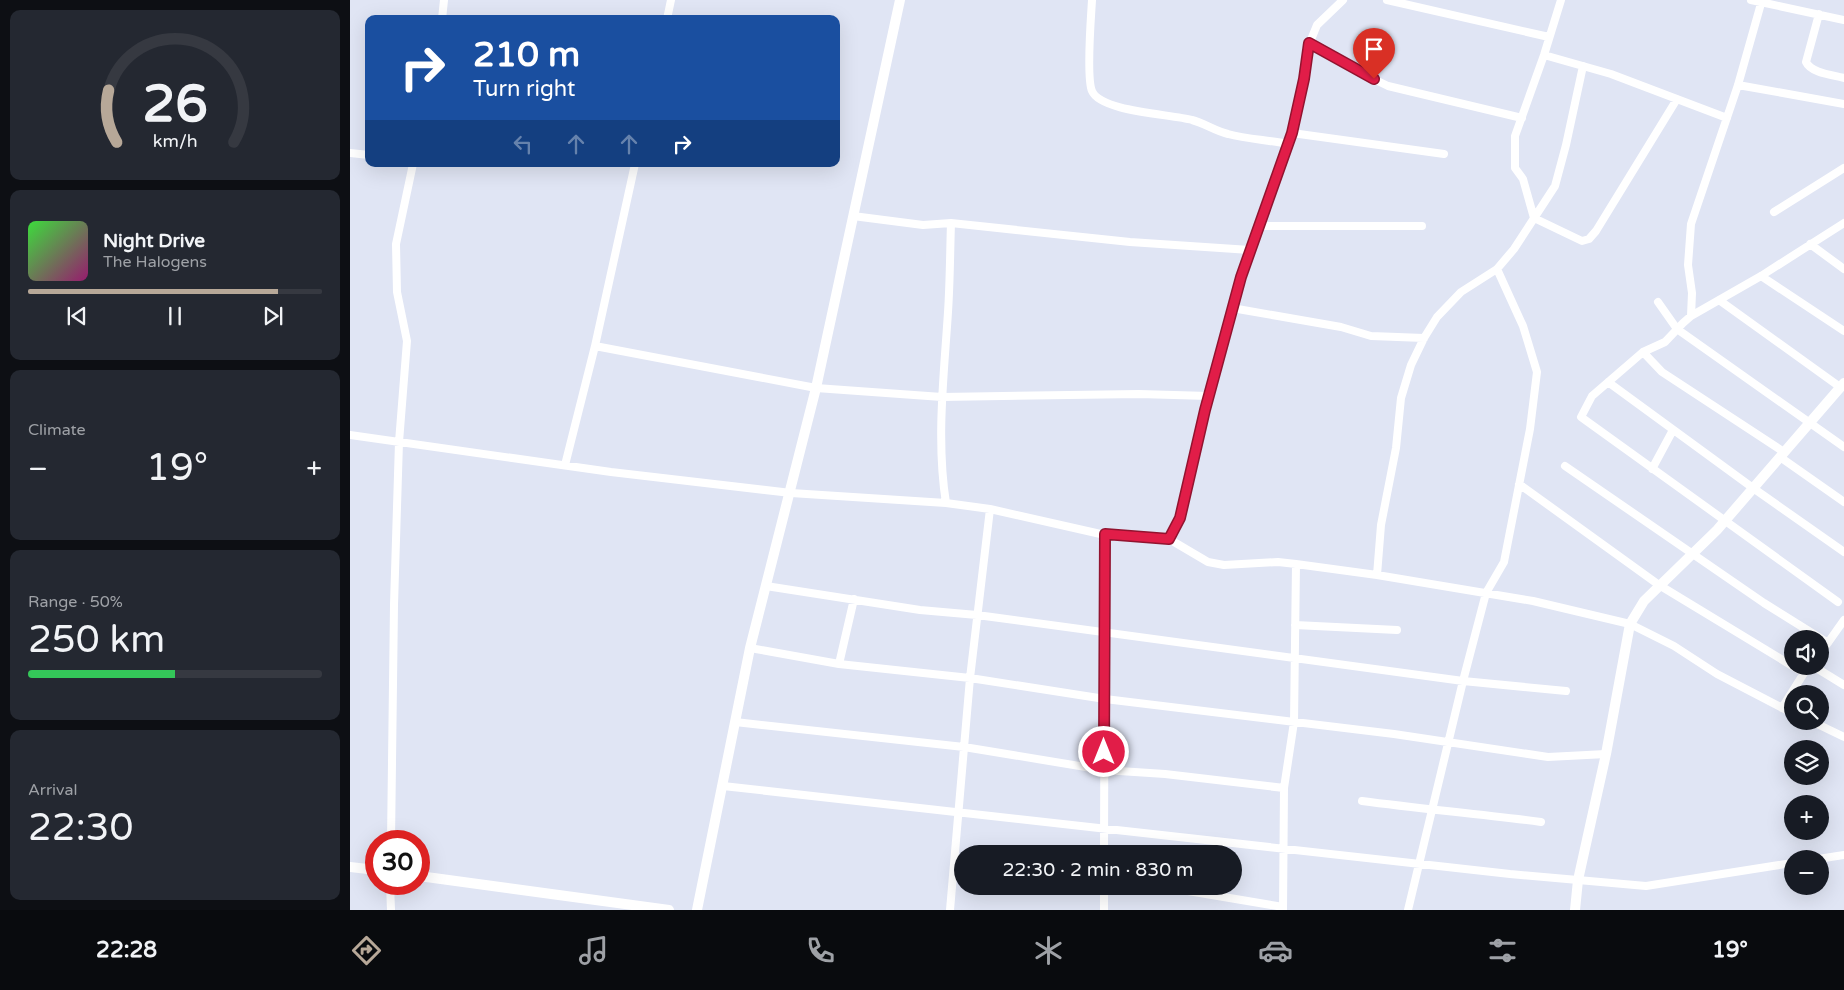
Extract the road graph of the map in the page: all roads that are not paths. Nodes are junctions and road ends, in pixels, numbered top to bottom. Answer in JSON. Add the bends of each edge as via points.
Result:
{"nodes":[{"id":1,"x":444,"y":0,"type":"edge"},
{"id":2,"x":671,"y":0,"type":"edge"},
{"id":3,"x":900,"y":0,"type":"edge"},
{"id":4,"x":1092,"y":0,"type":"edge"},
{"id":5,"x":1343,"y":0,"type":"edge"},
{"id":6,"x":1387,"y":0,"type":"edge"},
{"id":7,"x":1561,"y":0,"type":"edge"},
{"id":8,"x":1751,"y":0,"type":"edge"},
{"id":9,"x":1762,"y":1,"type":"edge"},
{"id":10,"x":1819,"y":14,"type":"junction"},
{"id":11,"x":442,"y":15,"type":"edge"},
{"id":12,"x":668,"y":15,"type":"edge"},
{"id":13,"x":1844,"y":20,"type":"edge"},
{"id":14,"x":1549,"y":38,"type":"junction"},
{"id":15,"x":1309,"y":43,"type":"junction"},
{"id":16,"x":1544,"y":55,"type":"junction"},
{"id":17,"x":1583,"y":66,"type":"junction"},
{"id":18,"x":1844,"y":78,"type":"edge"},
{"id":19,"x":1738,"y":85,"type":"junction"},
{"id":20,"x":1677,"y":99,"type":"junction"},
{"id":21,"x":1844,"y":104,"type":"edge"},
{"id":22,"x":1522,"y":118,"type":"junction"},
{"id":23,"x":1727,"y":118,"type":"junction"},
{"id":24,"x":1292,"y":133,"type":"junction"},
{"id":25,"x":1288,"y":144,"type":"junction"},
{"id":26,"x":350,"y":154,"type":"edge"},
{"id":27,"x":1444,"y":154,"type":"dead end"},
{"id":28,"x":365,"y":156,"type":"edge"},
{"id":29,"x":412,"y":167,"type":"edge"},
{"id":30,"x":634,"y":167,"type":"edge"},
{"id":31,"x":1844,"y":168,"type":"edge"},
{"id":32,"x":1774,"y":212,"type":"dead end"},
{"id":33,"x":853,"y":216,"type":"junction"},
{"id":34,"x":1534,"y":218,"type":"junction"},
{"id":35,"x":951,"y":223,"type":"junction"},
{"id":36,"x":1844,"y":223,"type":"edge"},
{"id":37,"x":1259,"y":226,"type":"junction"},
{"id":38,"x":1422,"y":226,"type":"dead end"},
{"id":39,"x":1810,"y":244,"type":"junction"},
{"id":40,"x":1250,"y":250,"type":"junction"},
{"id":41,"x":1497,"y":269,"type":"junction"},
{"id":42,"x":1844,"y":269,"type":"edge"},
{"id":43,"x":1761,"y":276,"type":"junction"},
{"id":44,"x":1719,"y":300,"type":"junction"},
{"id":45,"x":1658,"y":302,"type":"dead end"},
{"id":46,"x":1232,"y":308,"type":"junction"},
{"id":47,"x":1691,"y":316,"type":"junction"},
{"id":48,"x":1677,"y":329,"type":"junction"},
{"id":49,"x":1844,"y":331,"type":"edge"},
{"id":50,"x":1424,"y":338,"type":"junction"},
{"id":51,"x":595,"y":346,"type":"junction"},
{"id":52,"x":1643,"y":352,"type":"junction"},
{"id":53,"x":1608,"y":382,"type":"junction"},
{"id":54,"x":1842,"y":385,"type":"edge"},
{"id":55,"x":816,"y":388,"type":"junction"},
{"id":56,"x":1209,"y":396,"type":"junction"},
{"id":57,"x":942,"y":397,"type":"junction"},
{"id":58,"x":1809,"y":423,"type":"junction"},
{"id":59,"x":1673,"y":430,"type":"junction"},
{"id":60,"x":350,"y":435,"type":"edge"},
{"id":61,"x":399,"y":442,"type":"junction"},
{"id":62,"x":1844,"y":448,"type":"edge"},
{"id":63,"x":1782,"y":454,"type":"junction"},
{"id":64,"x":565,"y":466,"type":"junction"},
{"id":65,"x":1565,"y":466,"type":"dead end"},
{"id":66,"x":1652,"y":469,"type":"junction"},
{"id":67,"x":1520,"y":484,"type":"junction"},
{"id":68,"x":1753,"y":488,"type":"junction"},
{"id":69,"x":790,"y":493,"type":"junction"},
{"id":70,"x":1844,"y":502,"type":"edge"},
{"id":71,"x":946,"y":503,"type":"junction"},
{"id":72,"x":990,"y":509,"type":"junction"},
{"id":73,"x":1725,"y":521,"type":"junction"},
{"id":74,"x":1105,"y":534,"type":"junction"},
{"id":75,"x":1169,"y":539,"type":"junction"},
{"id":76,"x":1844,"y":552,"type":"edge"},
{"id":77,"x":1692,"y":554,"type":"junction"},
{"id":78,"x":1296,"y":564,"type":"junction"},
{"id":79,"x":1378,"y":575,"type":"junction"},
{"id":80,"x":1659,"y":585,"type":"junction"},
{"id":81,"x":766,"y":586,"type":"junction"},
{"id":82,"x":1486,"y":593,"type":"junction"},
{"id":83,"x":854,"y":600,"type":"junction"},
{"id":84,"x":1838,"y":602,"type":"dead end"},
{"id":85,"x":977,"y":615,"type":"junction"},
{"id":86,"x":1844,"y":620,"type":"edge"},
{"id":87,"x":1630,"y":624,"type":"junction"},
{"id":88,"x":1295,"y":625,"type":"junction"},
{"id":89,"x":1397,"y":630,"type":"dead end"},
{"id":90,"x":1807,"y":630,"type":"edge"},
{"id":91,"x":1104,"y":633,"type":"junction"},
{"id":92,"x":1829,"y":642,"type":"edge"},
{"id":93,"x":750,"y":648,"type":"junction"},
{"id":94,"x":1294,"y":657,"type":"junction"},
{"id":95,"x":1784,"y":661,"type":"edge"},
{"id":96,"x":839,"y":664,"type":"junction"},
{"id":97,"x":1803,"y":675,"type":"edge"},
{"id":98,"x":1827,"y":675,"type":"edge"},
{"id":99,"x":970,"y":678,"type":"junction"},
{"id":100,"x":1463,"y":681,"type":"junction"},
{"id":101,"x":1844,"y":685,"type":"edge"},
{"id":102,"x":1566,"y":691,"type":"dead end"},
{"id":103,"x":1105,"y":699,"type":"junction"},
{"id":104,"x":1782,"y":708,"type":"joint"},
{"id":105,"x":735,"y":722,"type":"junction"},
{"id":106,"x":1294,"y":722,"type":"junction"},
{"id":107,"x":1829,"y":730,"type":"edge"},
{"id":108,"x":1844,"y":737,"type":"edge"},
{"id":109,"x":1449,"y":742,"type":"junction"},
{"id":110,"x":964,"y":747,"type":"junction"},
{"id":111,"x":1606,"y":754,"type":"junction"},
{"id":112,"x":1104,"y":770,"type":"junction"},
{"id":113,"x":723,"y":786,"type":"junction"},
{"id":114,"x":1284,"y":788,"type":"junction"},
{"id":115,"x":1362,"y":801,"type":"dead end"},
{"id":116,"x":1432,"y":810,"type":"junction"},
{"id":117,"x":958,"y":813,"type":"junction"},
{"id":118,"x":1541,"y":822,"type":"dead end"},
{"id":119,"x":1104,"y":828,"type":"junction"},
{"id":120,"x":391,"y":830,"type":"edge"},
{"id":121,"x":956,"y":845,"type":"edge"},
{"id":122,"x":1104,"y":845,"type":"edge"},
{"id":123,"x":1282,"y":849,"type":"junction"},
{"id":124,"x":1844,"y":855,"type":"edge"},
{"id":125,"x":1829,"y":857,"type":"edge"},
{"id":126,"x":1420,"y":863,"type":"junction"},
{"id":127,"x":1784,"y":864,"type":"edge"},
{"id":128,"x":350,"y":867,"type":"edge"},
{"id":129,"x":365,"y":869,"type":"edge"},
{"id":130,"x":954,"y":872,"type":"edge"},
{"id":131,"x":430,"y":877,"type":"edge"},
{"id":132,"x":1578,"y":880,"type":"junction"},
{"id":133,"x":390,"y":895,"type":"edge"},
{"id":134,"x":1104,"y":895,"type":"edge"},
{"id":135,"x":1206,"y":895,"type":"edge"},
{"id":136,"x":1283,"y":908,"type":"edge"},
{"id":137,"x":390,"y":910,"type":"edge"},
{"id":138,"x":669,"y":910,"type":"edge"},
{"id":139,"x":698,"y":910,"type":"edge"},
{"id":140,"x":950,"y":910,"type":"edge"},
{"id":141,"x":1104,"y":910,"type":"edge"},
{"id":142,"x":1408,"y":910,"type":"edge"},
{"id":143,"x":1574,"y":910,"type":"edge"}],
"edges":[{"from":1,"to":11,"type":"street"},
{"from":2,"to":12,"type":"street"},
{"from":3,"to":33,"type":"street"},
{"from":4,"to":25,"type":"street","via":[[1090,71],[1092,91],[1097,98],[1107,104],[1192,120],[1226,134]]},
{"from":5,"to":15,"type":"street","via":[[1317,26]]},
{"from":6,"to":14,"type":"street"},
{"from":7,"to":14,"type":"street"},
{"from":8,"to":9,"type":"street"},
{"from":9,"to":10,"type":"street"},
{"from":9,"to":19,"type":"street"},
{"from":10,"to":13,"type":"street"},
{"from":10,"to":18,"type":"street","via":[[1806,62],[1812,69]]},
{"from":14,"to":16,"type":"street"},
{"from":15,"to":22,"type":"street","via":[[1388,86]]},
{"from":15,"to":24,"type":"street"},
{"from":16,"to":17,"type":"street"},
{"from":16,"to":22,"type":"street"},
{"from":17,"to":20,"type":"street"},
{"from":17,"to":34,"type":"street","via":[[1555,186]]},
{"from":19,"to":21,"type":"street"},
{"from":19,"to":23,"type":"street"},
{"from":20,"to":23,"type":"street"},
{"from":20,"to":34,"type":"street","via":[[1589,239],[1582,241]]},
{"from":22,"to":34,"type":"street","via":[[1515,136],[1515,168],[1524,180]]},
{"from":23,"to":47,"type":"street","via":[[1691,224],[1688,266]]},
{"from":24,"to":25,"type":"street"},
{"from":24,"to":27,"type":"street"},
{"from":25,"to":37,"type":"street"},
{"from":26,"to":28,"type":"street"},
{"from":29,"to":61,"type":"street","via":[[396,244],[397,292],[407,341]]},
{"from":30,"to":51,"type":"street"},
{"from":31,"to":32,"type":"street"},
{"from":33,"to":35,"type":"street","via":[[923,225]]},
{"from":33,"to":55,"type":"street"},
{"from":34,"to":41,"type":"street"},
{"from":35,"to":40,"type":"street","via":[[1130,242]]},
{"from":35,"to":57,"type":"street"},
{"from":36,"to":39,"type":"street"},
{"from":37,"to":38,"type":"street"},
{"from":37,"to":40,"type":"street"},
{"from":39,"to":42,"type":"street"},
{"from":39,"to":43,"type":"street"},
{"from":40,"to":46,"type":"street"},
{"from":41,"to":50,"type":"street","via":[[1461,292],[1437,317]]},
{"from":41,"to":67,"type":"street","via":[[1523,326],[1537,372]]},
{"from":43,"to":44,"type":"street"},
{"from":43,"to":49,"type":"street"},
{"from":44,"to":47,"type":"street"},
{"from":44,"to":54,"type":"street"},
{"from":45,"to":48,"type":"street"},
{"from":46,"to":50,"type":"street","via":[[1371,336]]},
{"from":46,"to":56,"type":"street"},
{"from":47,"to":48,"type":"street"},
{"from":48,"to":52,"type":"street","via":[[1665,342]]},
{"from":48,"to":58,"type":"street"},
{"from":50,"to":79,"type":"street","via":[[1400,398],[1396,448],[1381,525]]},
{"from":51,"to":55,"type":"street"},
{"from":51,"to":64,"type":"street"},
{"from":52,"to":53,"type":"street"},
{"from":52,"to":63,"type":"street","via":[[1662,372]]},
{"from":53,"to":59,"type":"street"},
{"from":53,"to":66,"type":"street","via":[[1592,396],[1581,417]]},
{"from":54,"to":58,"type":"street"},
{"from":55,"to":57,"type":"street"},
{"from":55,"to":69,"type":"street"},
{"from":56,"to":57,"type":"street"},
{"from":56,"to":75,"type":"street","via":[[1180,518]]},
{"from":57,"to":71,"type":"street","via":[[942,478]]},
{"from":58,"to":62,"type":"street"},
{"from":58,"to":63,"type":"street"},
{"from":59,"to":66,"type":"street"},
{"from":59,"to":68,"type":"street"},
{"from":60,"to":61,"type":"street"},
{"from":61,"to":64,"type":"street"},
{"from":61,"to":120,"type":"street"},
{"from":63,"to":68,"type":"street"},
{"from":63,"to":70,"type":"street"},
{"from":64,"to":69,"type":"street"},
{"from":65,"to":77,"type":"street"},
{"from":66,"to":73,"type":"street"},
{"from":67,"to":80,"type":"street"},
{"from":67,"to":82,"type":"street","via":[[1504,562]]},
{"from":68,"to":73,"type":"street"},
{"from":68,"to":76,"type":"street"},
{"from":69,"to":71,"type":"street"},
{"from":69,"to":81,"type":"street"},
{"from":71,"to":72,"type":"street"},
{"from":72,"to":74,"type":"street"},
{"from":72,"to":85,"type":"street"},
{"from":73,"to":77,"type":"street"},
{"from":73,"to":84,"type":"street"},
{"from":74,"to":75,"type":"street"},
{"from":74,"to":91,"type":"street"},
{"from":75,"to":78,"type":"street","via":[[1208,562],[1224,565]]},
{"from":77,"to":80,"type":"street"},
{"from":77,"to":90,"type":"street"},
{"from":78,"to":79,"type":"street"},
{"from":78,"to":88,"type":"street"},
{"from":79,"to":82,"type":"street"},
{"from":80,"to":87,"type":"street"},
{"from":80,"to":95,"type":"street"},
{"from":81,"to":83,"type":"street"},
{"from":81,"to":93,"type":"street"},
{"from":82,"to":87,"type":"street"},
{"from":82,"to":100,"type":"street"},
{"from":83,"to":85,"type":"street"},
{"from":83,"to":96,"type":"street"},
{"from":85,"to":91,"type":"street"},
{"from":85,"to":99,"type":"street"},
{"from":86,"to":92,"type":"street"},
{"from":87,"to":104,"type":"street"},
{"from":87,"to":111,"type":"street"},
{"from":88,"to":89,"type":"street"},
{"from":88,"to":94,"type":"street"},
{"from":91,"to":94,"type":"street"},
{"from":91,"to":103,"type":"street"},
{"from":93,"to":96,"type":"street"},
{"from":93,"to":105,"type":"street"},
{"from":94,"to":100,"type":"street"},
{"from":94,"to":106,"type":"street"},
{"from":96,"to":99,"type":"street"},
{"from":97,"to":104,"type":"street"},
{"from":98,"to":101,"type":"street"},
{"from":99,"to":103,"type":"street"},
{"from":99,"to":110,"type":"street"},
{"from":100,"to":102,"type":"street"},
{"from":100,"to":109,"type":"street"},
{"from":103,"to":106,"type":"street"},
{"from":103,"to":112,"type":"street"},
{"from":105,"to":110,"type":"street"},
{"from":105,"to":113,"type":"street"},
{"from":106,"to":109,"type":"street"},
{"from":106,"to":114,"type":"street"},
{"from":107,"to":108,"type":"street"},
{"from":109,"to":111,"type":"street","via":[[1548,757]]},
{"from":109,"to":116,"type":"street"},
{"from":110,"to":112,"type":"street"},
{"from":110,"to":117,"type":"street"},
{"from":111,"to":132,"type":"street"},
{"from":112,"to":114,"type":"street"},
{"from":112,"to":119,"type":"street"},
{"from":113,"to":117,"type":"street"},
{"from":113,"to":139,"type":"street"},
{"from":114,"to":123,"type":"street"},
{"from":115,"to":116,"type":"street"},
{"from":116,"to":118,"type":"street"},
{"from":116,"to":126,"type":"street"},
{"from":117,"to":119,"type":"street"},
{"from":117,"to":121,"type":"street"},
{"from":119,"to":122,"type":"street"},
{"from":119,"to":123,"type":"street"},
{"from":123,"to":126,"type":"street"},
{"from":123,"to":136,"type":"street"},
{"from":124,"to":125,"type":"street"},
{"from":126,"to":132,"type":"street"},
{"from":126,"to":142,"type":"street"},
{"from":127,"to":132,"type":"street","via":[[1646,886]]},
{"from":128,"to":129,"type":"street"},
{"from":130,"to":140,"type":"street"},
{"from":131,"to":138,"type":"street"},
{"from":132,"to":143,"type":"street"},
{"from":133,"to":137,"type":"street"},
{"from":134,"to":141,"type":"street"},
{"from":135,"to":136,"type":"street"}]}
